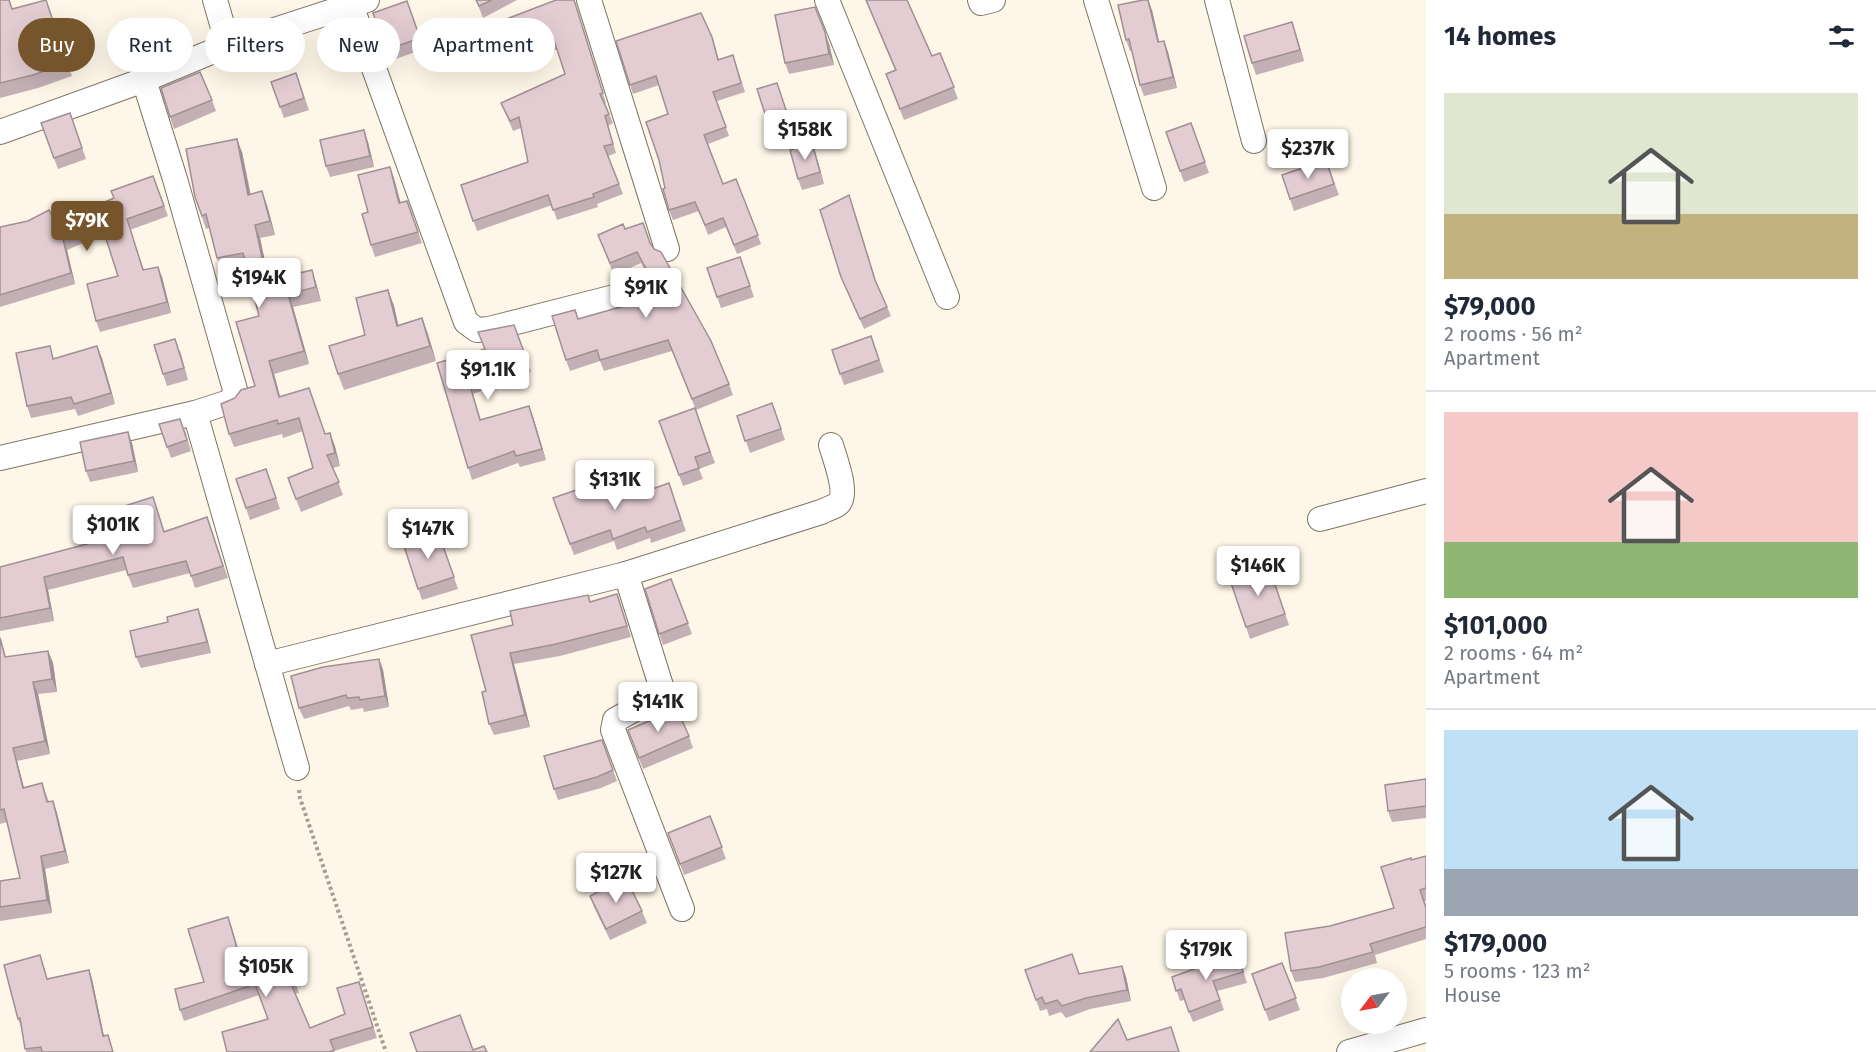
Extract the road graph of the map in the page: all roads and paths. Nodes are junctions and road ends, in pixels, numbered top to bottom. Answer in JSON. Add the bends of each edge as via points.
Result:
{"nodes":[{"id":1,"x":215,"y":0,"type":"edge"},
{"id":2,"x":590,"y":0,"type":"edge"},
{"id":3,"x":827,"y":0,"type":"edge"},
{"id":4,"x":980,"y":0,"type":"edge"},
{"id":5,"x":993,"y":0,"type":"edge"},
{"id":6,"x":1096,"y":0,"type":"edge"},
{"id":7,"x":1217,"y":0,"type":"edge"},
{"id":8,"x":359,"y":3,"type":"edge"},
{"id":9,"x":220,"y":18,"type":"edge"},
{"id":10,"x":305,"y":20,"type":"edge"},
{"id":11,"x":205,"y":55,"type":"edge"},
{"id":12,"x":144,"y":80,"type":"junction"},
{"id":13,"x":0,"y":132,"type":"edge"},
{"id":14,"x":1254,"y":141,"type":"dead end"},
{"id":15,"x":1154,"y":188,"type":"dead end"},
{"id":16,"x":667,"y":249,"type":"dead end"},
{"id":17,"x":626,"y":294,"type":"dead end"},
{"id":18,"x":947,"y":297,"type":"dead end"},
{"id":19,"x":195,"y":413,"type":"junction"},
{"id":20,"x":831,"y":446,"type":"dead end"},
{"id":21,"x":0,"y":458,"type":"edge"},
{"id":22,"x":1426,"y":491,"type":"edge"},
{"id":23,"x":1320,"y":519,"type":"dead end"},
{"id":24,"x":626,"y":574,"type":"junction"},
{"id":25,"x":267,"y":664,"type":"junction"},
{"id":26,"x":297,"y":768,"type":"joint"},
{"id":27,"x":682,"y":909,"type":"dead end"},
{"id":28,"x":1426,"y":1030,"type":"edge"},
{"id":29,"x":386,"y":1052,"type":"edge"},
{"id":30,"x":1349,"y":1052,"type":"edge"}],
"edges":[{"from":1,"to":9,"type":"street"},
{"from":2,"to":16,"type":"street"},
{"from":3,"to":18,"type":"street"},
{"from":4,"to":5,"type":"street"},
{"from":6,"to":15,"type":"street"},
{"from":7,"to":14,"type":"street"},
{"from":8,"to":10,"type":"street"},
{"from":8,"to":17,"type":"street","via":[[466,322],[477,330],[489,329]]},
{"from":11,"to":12,"type":"street"},
{"from":12,"to":13,"type":"street"},
{"from":12,"to":19,"type":"street","via":[[236,393],[229,402]]},
{"from":19,"to":21,"type":"street"},
{"from":19,"to":25,"type":"street"},
{"from":20,"to":24,"type":"street","via":[[843,497],[837,505]]},
{"from":22,"to":23,"type":"street"},
{"from":24,"to":25,"type":"street"},
{"from":24,"to":27,"type":"street","via":[[662,688],[657,697],[615,720],[613,730]]},
{"from":25,"to":26,"type":"street"},
{"from":26,"to":29,"type":"path","via":[[300,798]]},
{"from":28,"to":30,"type":"street"}]}
